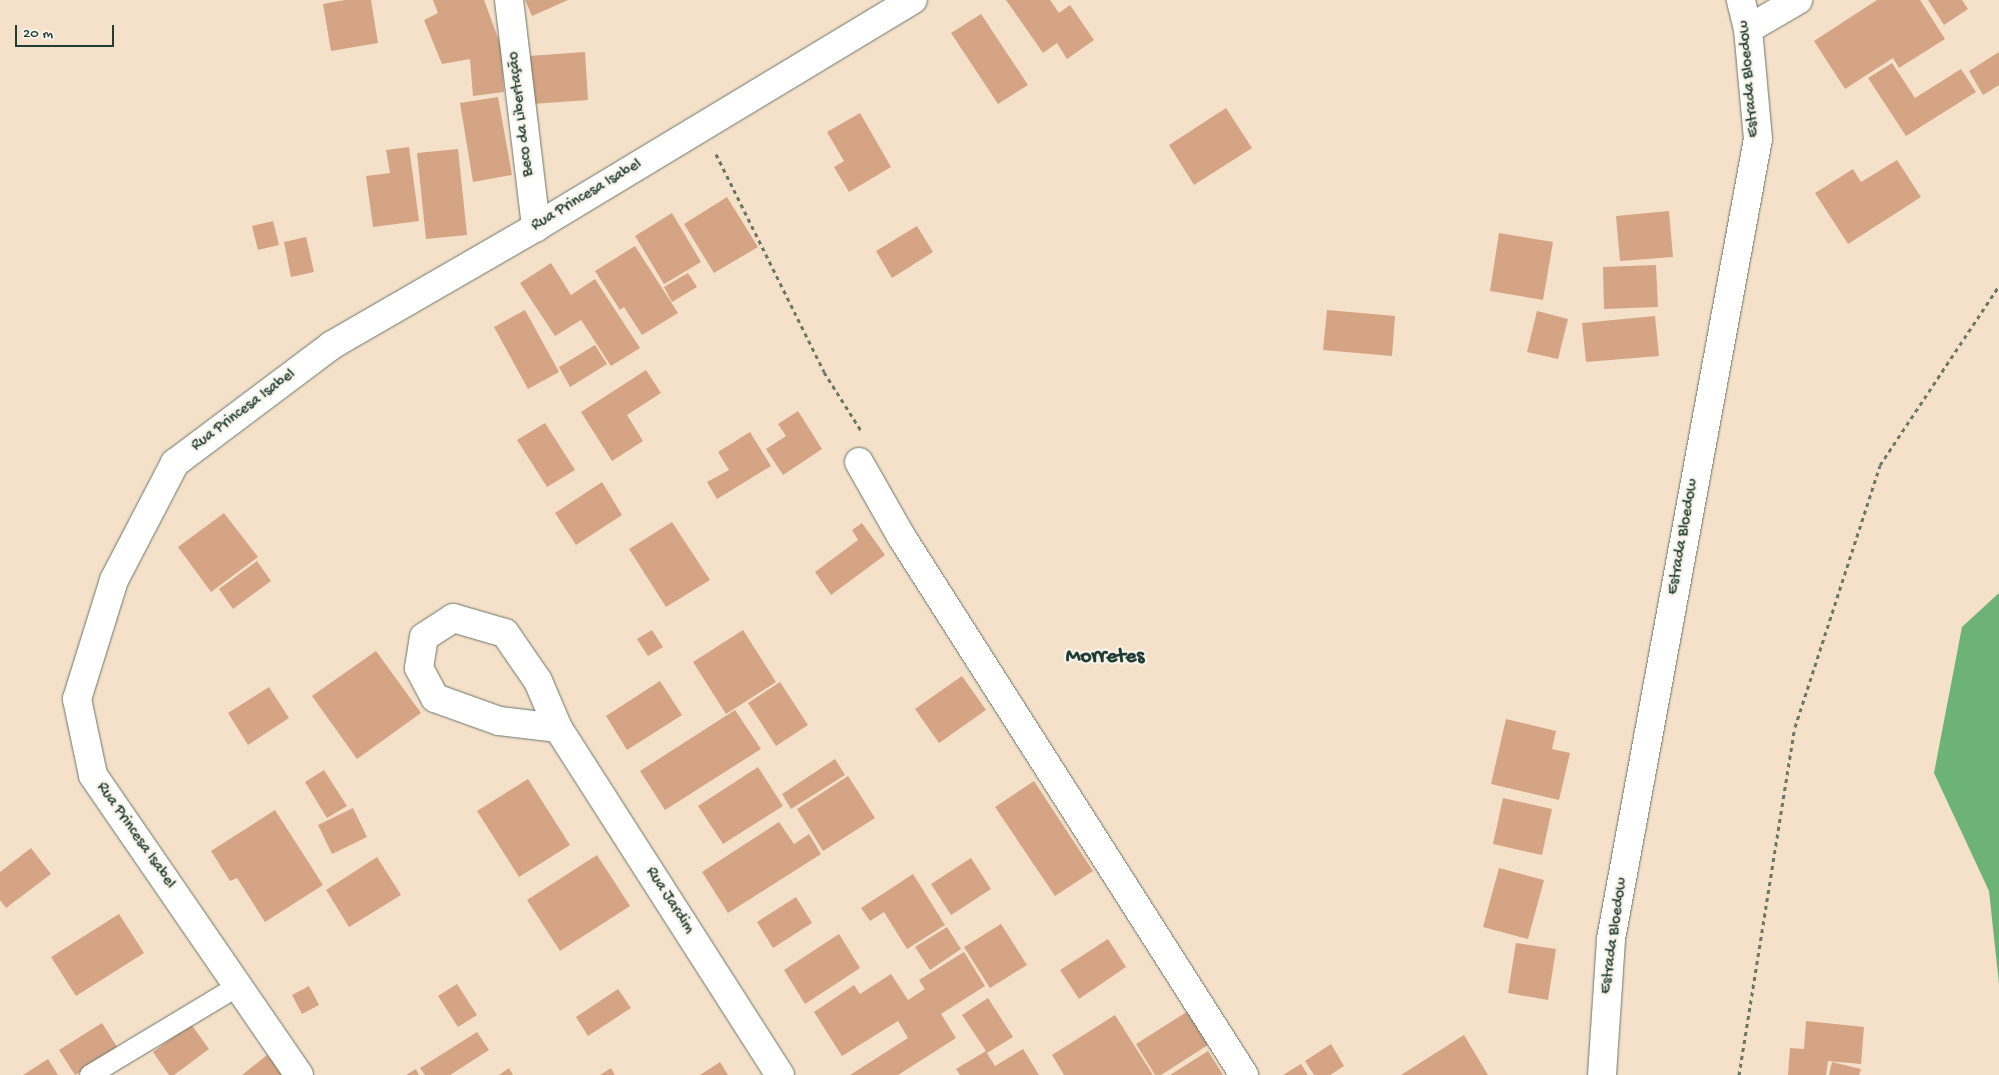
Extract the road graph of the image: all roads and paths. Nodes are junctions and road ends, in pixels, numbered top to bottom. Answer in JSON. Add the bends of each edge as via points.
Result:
{"nodes":[{"id":1,"x":509,"y":0,"type":"edge"},
{"id":2,"x":913,"y":0,"type":"edge"},
{"id":3,"x":1742,"y":0,"type":"edge"},
{"id":4,"x":1798,"y":0,"type":"edge"},
{"id":5,"x":1748,"y":30,"type":"junction"},
{"id":6,"x":702,"y":127,"type":"junction"},
{"id":7,"x":536,"y":227,"type":"junction"},
{"id":8,"x":1999,"y":286,"type":"edge"},
{"id":9,"x":859,"y":462,"type":"joint"},
{"id":10,"x":558,"y":728,"type":"junction"},
{"id":11,"x":238,"y":986,"type":"junction"},
{"id":12,"x":90,"y":1075,"type":"edge"},
{"id":13,"x":300,"y":1075,"type":"edge"},
{"id":14,"x":780,"y":1075,"type":"edge"},
{"id":15,"x":1244,"y":1075,"type":"edge"},
{"id":16,"x":1602,"y":1075,"type":"edge"},
{"id":17,"x":1740,"y":1075,"type":"edge"}],
"edges":[{"from":1,"to":7,"type":"street","name":"Beco da Libertação"},
{"from":2,"to":6,"type":"street","name":"Rua Princesa Isabel"},
{"from":3,"to":5,"type":"street","name":"Estrada Bloedow"},
{"from":4,"to":5,"type":"street"},
{"from":5,"to":16,"type":"street","name":"Estrada Bloedow","via":[[1758,138],[1611,939]]},
{"from":6,"to":7,"type":"street","name":"Rua Princesa Isabel"},
{"from":6,"to":9,"type":"path","via":[[824,372],[873,450]]},
{"from":7,"to":11,"type":"street","name":"Rua Princesa Isabel","via":[[332,345],[175,463],[114,580],[77,699],[93,775]]},
{"from":8,"to":17,"type":"path","via":[[1877,474],[1795,727]]},
{"from":9,"to":15,"type":"street","via":[[901,536]]},
{"from":10,"to":10,"type":"street","name":"Rua Jardim","via":[[538,680],[505,633],[453,618],[424,637],[419,668],[435,698],[499,721]]},
{"from":10,"to":14,"type":"street","name":"Rua Jardim"},
{"from":11,"to":12,"type":"lane"},
{"from":11,"to":13,"type":"street","name":"Rua Princesa Isabel"}]}
